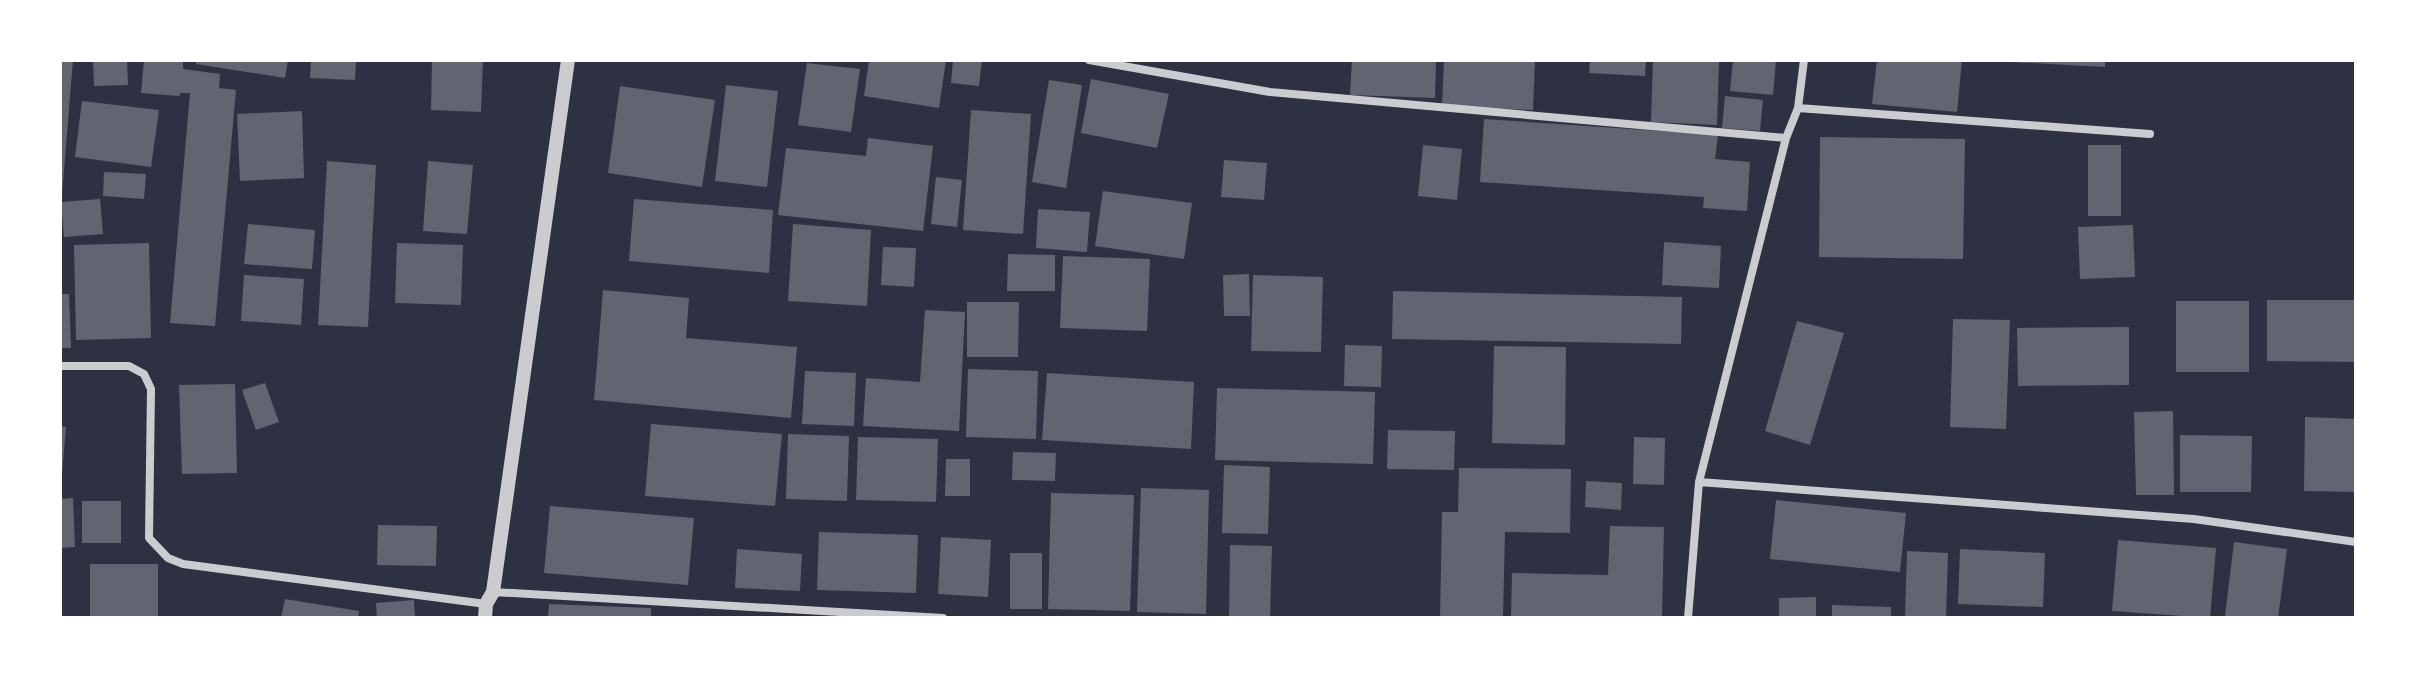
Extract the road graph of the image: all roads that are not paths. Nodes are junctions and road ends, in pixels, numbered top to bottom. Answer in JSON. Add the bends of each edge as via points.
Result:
{"nodes":[{"id":1,"x":568,"y":60,"type":"edge"},
{"id":2,"x":1089,"y":60,"type":"edge"},
{"id":3,"x":1804,"y":60,"type":"edge"},
{"id":4,"x":1798,"y":108,"type":"junction"},
{"id":5,"x":2150,"y":134,"type":"dead end"},
{"id":6,"x":1786,"y":138,"type":"junction"},
{"id":7,"x":60,"y":366,"type":"edge"},
{"id":8,"x":1699,"y":482,"type":"junction"},
{"id":9,"x":2356,"y":542,"type":"edge"},
{"id":10,"x":488,"y":605,"type":"edge"},
{"id":11,"x":943,"y":618,"type":"edge"},
{"id":12,"x":1688,"y":618,"type":"edge"}],
"edges":[{"from":1,"to":10,"type":"street"},
{"from":2,"to":6,"type":"street","via":[[1270,92]]},
{"from":3,"to":4,"type":"street"},
{"from":4,"to":5,"type":"street"},
{"from":4,"to":6,"type":"street"},
{"from":6,"to":8,"type":"street"},
{"from":7,"to":10,"type":"street","via":[[129,366],[144,374],[151,389],[149,538],[168,558]]},
{"from":8,"to":9,"type":"street","via":[[2194,519]]},
{"from":8,"to":12,"type":"street"},
{"from":10,"to":11,"type":"street"}]}
